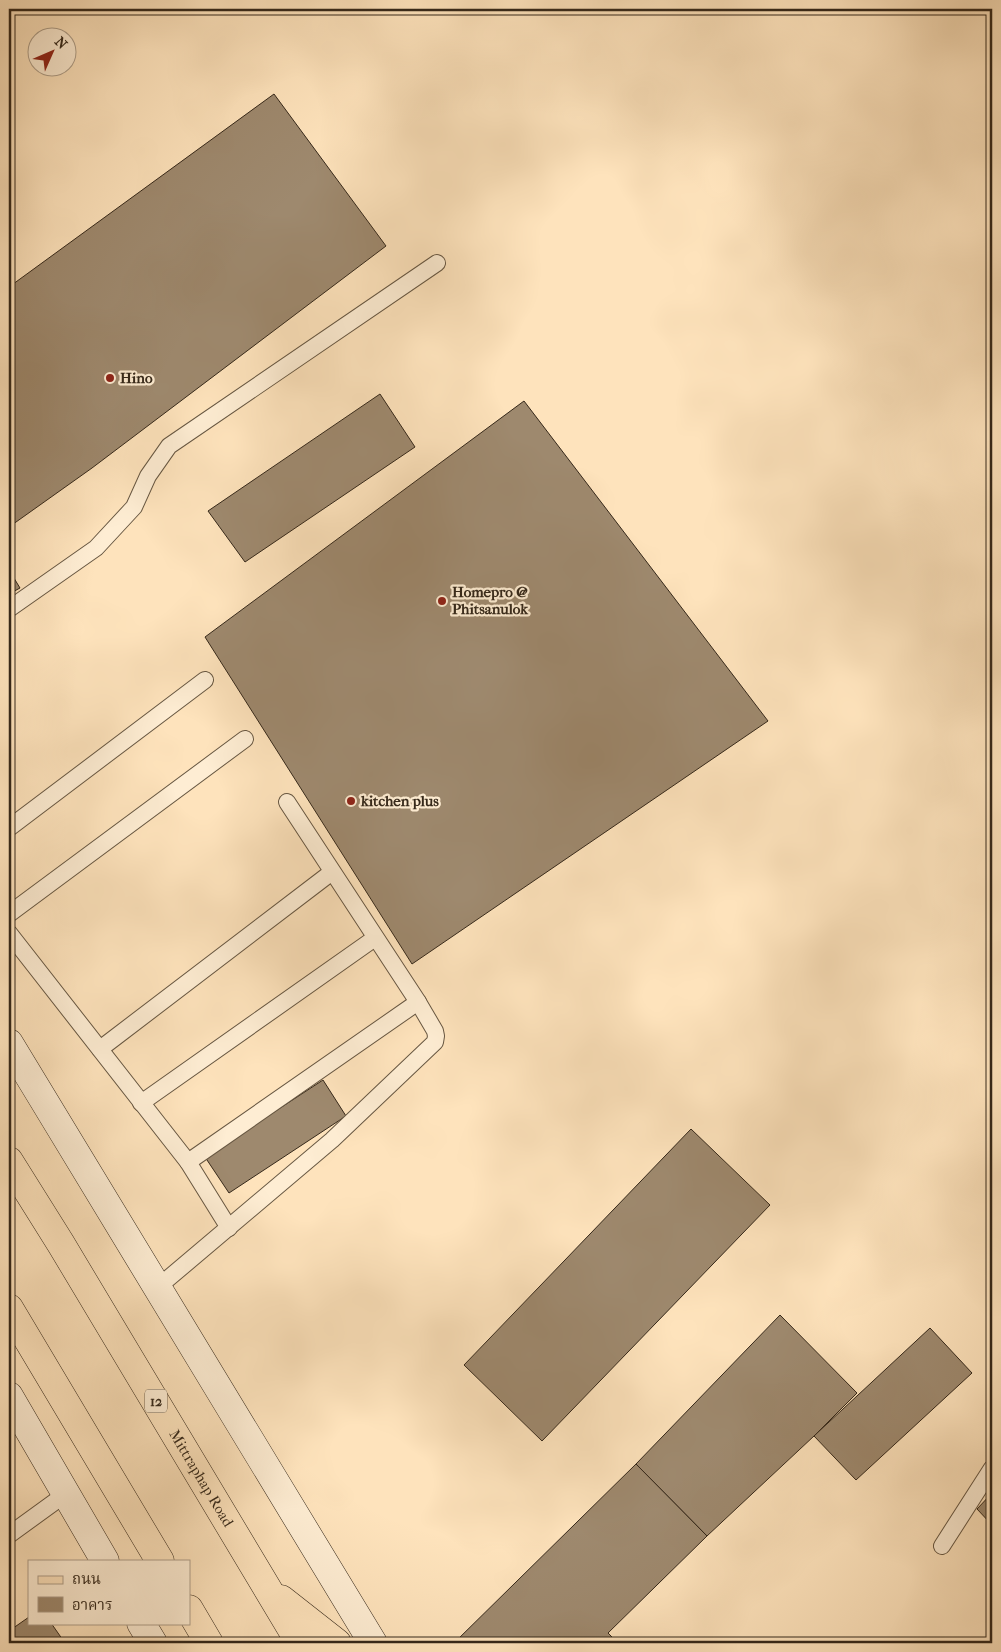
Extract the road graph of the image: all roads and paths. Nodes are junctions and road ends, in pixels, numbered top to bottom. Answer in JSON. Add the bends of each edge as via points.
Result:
{"nodes":[{"id":1,"x":437,"y":263,"type":"dead end"},
{"id":2,"x":9,"y":609,"type":"edge"},
{"id":3,"x":205,"y":680,"type":"dead end"},
{"id":4,"x":245,"y":739,"type":"dead end"},
{"id":5,"x":287,"y":802,"type":"dead end"},
{"id":6,"x":9,"y":828,"type":"edge"},
{"id":7,"x":332,"y":872,"type":"junction"},
{"id":8,"x":9,"y":914,"type":"edge"},
{"id":9,"x":9,"y":933,"type":"edge"},
{"id":10,"x":375,"y":938,"type":"junction"},
{"id":11,"x":418,"y":1002,"type":"junction"},
{"id":12,"x":9,"y":1043,"type":"edge"},
{"id":13,"x":100,"y":1050,"type":"junction"},
{"id":14,"x":141,"y":1103,"type":"junction"},
{"id":15,"x":9,"y":1161,"type":"edge"},
{"id":16,"x":188,"y":1162,"type":"junction"},
{"id":17,"x":229,"y":1228,"type":"junction"},
{"id":18,"x":157,"y":1288,"type":"junction"},
{"id":19,"x":9,"y":1308,"type":"edge"},
{"id":20,"x":9,"y":1396,"type":"edge"},
{"id":21,"x":992,"y":1468,"type":"edge"},
{"id":22,"x":60,"y":1498,"type":"dead end"},
{"id":23,"x":9,"y":1535,"type":"edge"},
{"id":24,"x":942,"y":1546,"type":"dead end"},
{"id":25,"x":104,"y":1560,"type":"edge"},
{"id":26,"x":159,"y":1560,"type":"edge"},
{"id":27,"x":266,"y":1587,"type":"junction"},
{"id":28,"x":190,"y":1611,"type":"edge"},
{"id":29,"x":142,"y":1624,"type":"edge"},
{"id":30,"x":208,"y":1642,"type":"edge"},
{"id":31,"x":153,"y":1643,"type":"edge"},
{"id":32,"x":300,"y":1643,"type":"edge"},
{"id":33,"x":337,"y":1643,"type":"edge"},
{"id":34,"x":373,"y":1643,"type":"edge"}],
"edges":[{"from":1,"to":2,"type":"lane","via":[[169,446],[148,476],[134,507],[96,548]]},
{"from":3,"to":6,"type":"lane"},
{"from":4,"to":8,"type":"lane"},
{"from":5,"to":7,"type":"lane"},
{"from":7,"to":10,"type":"lane"},
{"from":7,"to":13,"type":"lane"},
{"from":9,"to":13,"type":"lane"},
{"from":10,"to":11,"type":"lane"},
{"from":10,"to":14,"type":"lane"},
{"from":11,"to":16,"type":"lane"},
{"from":11,"to":17,"type":"lane","via":[[435,1031],[435,1042],[332,1140]]},
{"from":12,"to":18,"type":"main road"},
{"from":13,"to":14,"type":"lane"},
{"from":14,"to":16,"type":"lane"},
{"from":15,"to":27,"type":"main road","name":"Mittraphap Road","number":"12"},
{"from":16,"to":17,"type":"lane"},
{"from":17,"to":18,"type":"lane"},
{"from":18,"to":34,"type":"main road"},
{"from":19,"to":26,"type":"main road"},
{"from":20,"to":25,"type":"main road"},
{"from":21,"to":24,"type":"lane"},
{"from":22,"to":23,"type":"lane"},
{"from":27,"to":32,"type":"main road","name":"Mittraphap Road","number":"12"},
{"from":27,"to":33,"type":"main road"},
{"from":28,"to":30,"type":"main road"},
{"from":29,"to":31,"type":"main road"}]}
